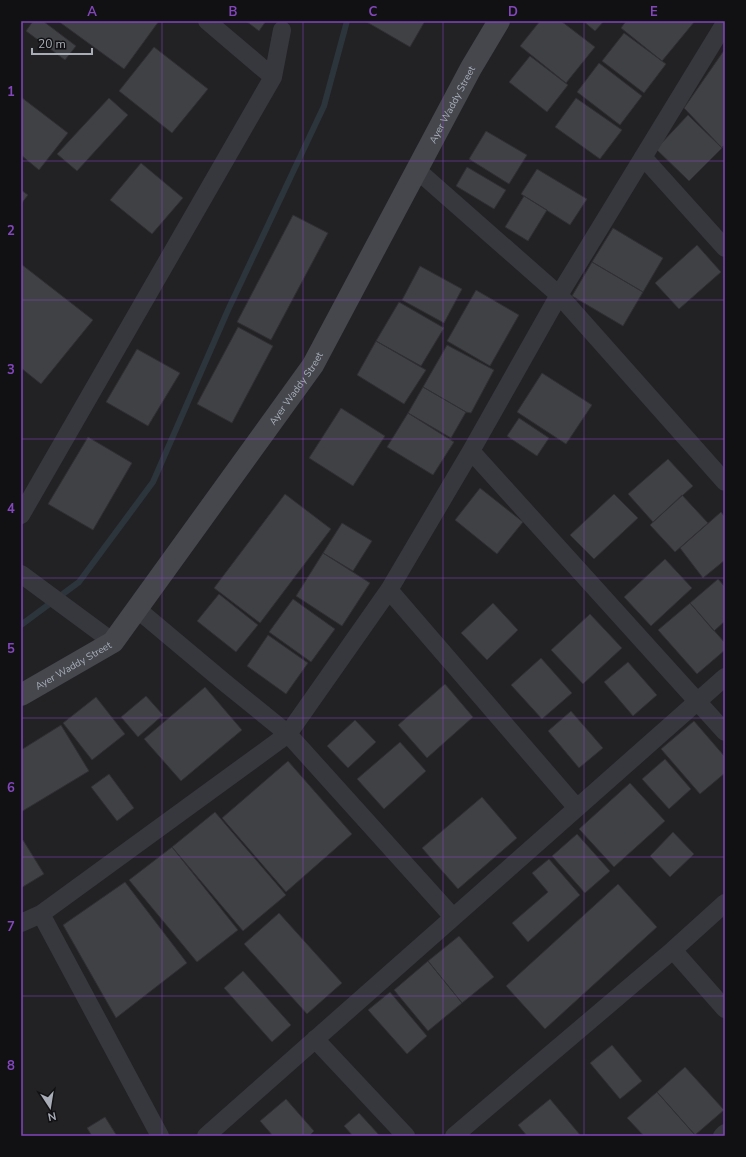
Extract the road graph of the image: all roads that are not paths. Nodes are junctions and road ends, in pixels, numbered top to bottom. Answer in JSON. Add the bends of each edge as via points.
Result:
{"nodes":[{"id":1,"x":207,"y":21,"type":"edge"},
{"id":2,"x":499,"y":21,"type":"edge"},
{"id":3,"x":725,"y":23,"type":"edge"},
{"id":4,"x":282,"y":30,"type":"dead end"},
{"id":5,"x":273,"y":77,"type":"junction"},
{"id":6,"x":643,"y":158,"type":"junction"},
{"id":7,"x":417,"y":170,"type":"junction"},
{"id":8,"x":725,"y":248,"type":"edge"},
{"id":9,"x":559,"y":295,"type":"junction"},
{"id":10,"x":471,"y":451,"type":"junction"},
{"id":11,"x":725,"y":482,"type":"edge"},
{"id":12,"x":21,"y":515,"type":"edge"},
{"id":13,"x":21,"y":574,"type":"edge"},
{"id":14,"x":389,"y":590,"type":"junction"},
{"id":15,"x":137,"y":609,"type":"junction"},
{"id":16,"x":113,"y":642,"type":"junction"},
{"id":17,"x":725,"y":677,"type":"edge"},
{"id":18,"x":21,"y":695,"type":"edge"},
{"id":19,"x":697,"y":701,"type":"junction"},
{"id":20,"x":725,"y":732,"type":"edge"},
{"id":21,"x":288,"y":734,"type":"junction"},
{"id":22,"x":577,"y":808,"type":"junction"},
{"id":23,"x":725,"y":903,"type":"edge"},
{"id":24,"x":41,"y":914,"type":"junction"},
{"id":25,"x":453,"y":917,"type":"junction"},
{"id":26,"x":21,"y":923,"type":"edge"},
{"id":27,"x":673,"y":950,"type":"junction"},
{"id":28,"x":725,"y":1009,"type":"edge"},
{"id":29,"x":315,"y":1039,"type":"junction"},
{"id":30,"x":725,"y":1134,"type":"edge"},
{"id":31,"x":160,"y":1136,"type":"edge"},
{"id":32,"x":206,"y":1136,"type":"edge"},
{"id":33,"x":406,"y":1136,"type":"edge"},
{"id":34,"x":454,"y":1136,"type":"edge"},
{"id":35,"x":722,"y":1136,"type":"edge"}],
"edges":[{"from":1,"to":5,"type":"street"},
{"from":2,"to":7,"type":"street","name":"Ayer Waddy Street"},
{"from":3,"to":6,"type":"street"},
{"from":4,"to":5,"type":"street"},
{"from":5,"to":12,"type":"street"},
{"from":6,"to":8,"type":"street"},
{"from":6,"to":9,"type":"street"},
{"from":7,"to":9,"type":"street"},
{"from":7,"to":15,"type":"street","name":"Ayer Waddy Street","via":[[313,366]]},
{"from":9,"to":10,"type":"street"},
{"from":9,"to":11,"type":"street"},
{"from":10,"to":14,"type":"street"},
{"from":10,"to":19,"type":"street"},
{"from":13,"to":16,"type":"street"},
{"from":14,"to":21,"type":"street"},
{"from":14,"to":22,"type":"street"},
{"from":15,"to":16,"type":"street","name":"Ayer Waddy Street"},
{"from":15,"to":21,"type":"street"},
{"from":16,"to":18,"type":"street","name":"Ayer Waddy Street"},
{"from":17,"to":19,"type":"street"},
{"from":19,"to":20,"type":"street"},
{"from":19,"to":22,"type":"street"},
{"from":21,"to":24,"type":"street"},
{"from":21,"to":25,"type":"street"},
{"from":22,"to":25,"type":"street"},
{"from":23,"to":27,"type":"street"},
{"from":24,"to":26,"type":"street"},
{"from":24,"to":31,"type":"street"},
{"from":25,"to":29,"type":"street"},
{"from":27,"to":28,"type":"street"},
{"from":27,"to":34,"type":"street"},
{"from":29,"to":32,"type":"street"},
{"from":29,"to":33,"type":"street"},
{"from":30,"to":35,"type":"street"}]}
